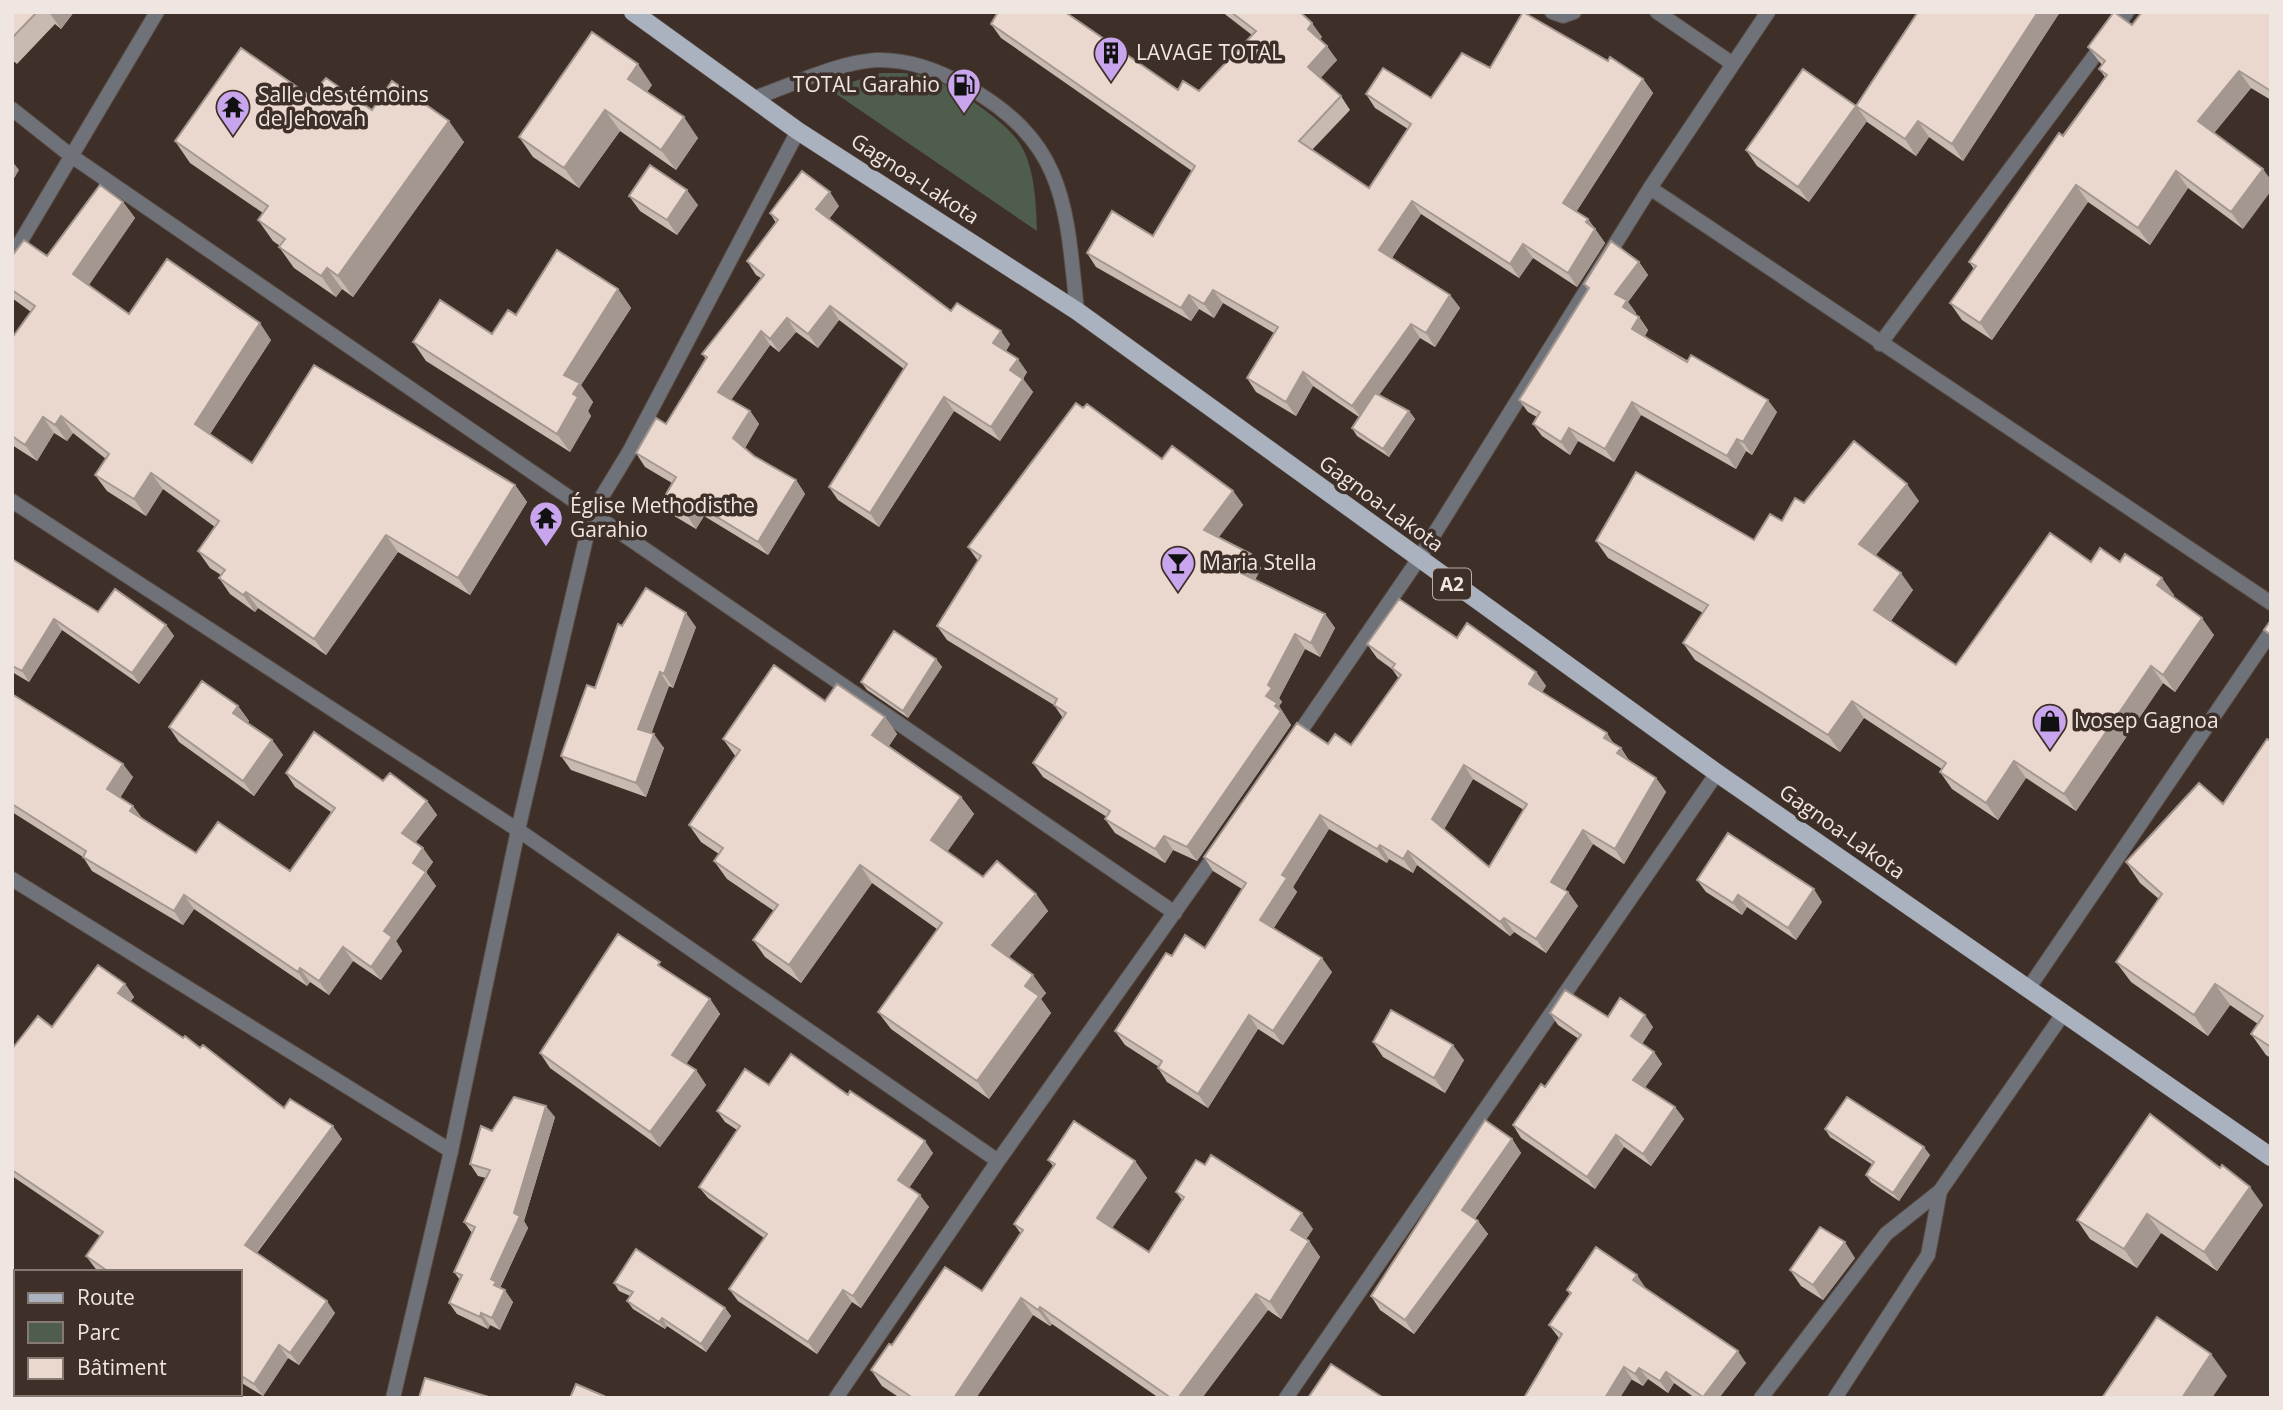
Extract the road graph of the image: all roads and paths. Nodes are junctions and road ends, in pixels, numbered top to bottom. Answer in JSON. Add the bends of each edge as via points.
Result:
{"nodes":[{"id":1,"x":157,"y":12,"type":"edge"},
{"id":2,"x":634,"y":12,"type":"edge"},
{"id":3,"x":1552,"y":12,"type":"edge"},
{"id":4,"x":1574,"y":12,"type":"edge"},
{"id":5,"x":1657,"y":12,"type":"edge"},
{"id":6,"x":1768,"y":12,"type":"edge"},
{"id":7,"x":2127,"y":12,"type":"edge"},
{"id":8,"x":1733,"y":64,"type":"junction"},
{"id":9,"x":754,"y":98,"type":"junction"},
{"id":10,"x":12,"y":109,"type":"edge"},
{"id":11,"x":798,"y":131,"type":"junction"},
{"id":12,"x":70,"y":155,"type":"junction"},
{"id":13,"x":1650,"y":188,"type":"junction"},
{"id":14,"x":12,"y":256,"type":"edge"},
{"id":15,"x":1077,"y":311,"type":"junction"},
{"id":16,"x":1880,"y":344,"type":"junction"},
{"id":17,"x":12,"y":501,"type":"edge"},
{"id":18,"x":592,"y":513,"type":"junction"},
{"id":19,"x":1418,"y":560,"type":"junction"},
{"id":20,"x":2271,"y":603,"type":"edge"},
{"id":21,"x":2271,"y":632,"type":"edge"},
{"id":22,"x":1285,"y":754,"type":"edge"},
{"id":23,"x":1717,"y":773,"type":"junction"},
{"id":24,"x":518,"y":830,"type":"junction"},
{"id":25,"x":1230,"y":833,"type":"edge"},
{"id":26,"x":12,"y":879,"type":"edge"},
{"id":27,"x":1175,"y":913,"type":"junction"},
{"id":28,"x":2028,"y":989,"type":"junction"},
{"id":29,"x":2063,"y":1014,"type":"junction"},
{"id":30,"x":451,"y":1152,"type":"junction"},
{"id":31,"x":2271,"y":1157,"type":"edge"},
{"id":32,"x":998,"y":1161,"type":"junction"},
{"id":33,"x":1940,"y":1191,"type":"junction"},
{"id":34,"x":393,"y":1398,"type":"edge"},
{"id":35,"x":836,"y":1398,"type":"edge"},
{"id":36,"x":1286,"y":1398,"type":"edge"},
{"id":37,"x":1761,"y":1398,"type":"edge"},
{"id":38,"x":1835,"y":1398,"type":"edge"}],
"edges":[{"from":1,"to":12,"type":"street"},
{"from":2,"to":9,"type":"main road","name":"Gagnoa-Lakota","number":"A2"},
{"from":3,"to":4,"type":"street","via":[[1563,16]]},
{"from":5,"to":8,"type":"street"},
{"from":6,"to":8,"type":"street"},
{"from":7,"to":16,"type":"street"},
{"from":8,"to":13,"type":"street"},
{"from":9,"to":11,"type":"main road","name":"Gagnoa-Lakota","number":"A2"},
{"from":9,"to":15,"type":"street","via":[[875,60],[938,70],[985,97],[1023,127],[1043,152],[1057,181],[1068,224]]},
{"from":10,"to":12,"type":"street"},
{"from":11,"to":15,"type":"main road","name":"Gagnoa-Lakota","number":"A2"},
{"from":11,"to":18,"type":"street","via":[[629,452]]},
{"from":12,"to":14,"type":"street"},
{"from":12,"to":18,"type":"street"},
{"from":13,"to":16,"type":"street"},
{"from":13,"to":19,"type":"street"},
{"from":15,"to":19,"type":"main road","name":"Gagnoa-Lakota","number":"A2"},
{"from":16,"to":20,"type":"street"},
{"from":17,"to":24,"type":"street"},
{"from":18,"to":24,"type":"street"},
{"from":18,"to":27,"type":"street"},
{"from":19,"to":22,"type":"street"},
{"from":19,"to":23,"type":"main road","name":"Gagnoa-Lakota","number":"A2"},
{"from":21,"to":28,"type":"street"},
{"from":23,"to":28,"type":"main road","name":"Gagnoa-Lakota","number":"A2"},
{"from":23,"to":36,"type":"street"},
{"from":24,"to":30,"type":"street"},
{"from":24,"to":32,"type":"street"},
{"from":25,"to":27,"type":"street"},
{"from":26,"to":30,"type":"street"},
{"from":27,"to":32,"type":"street"},
{"from":28,"to":29,"type":"main road","name":"Gagnoa-Lakota","number":"A2"},
{"from":29,"to":31,"type":"main road","name":"Gagnoa-Lakota","number":"A2"},
{"from":29,"to":33,"type":"street"},
{"from":30,"to":34,"type":"street"},
{"from":32,"to":35,"type":"street"},
{"from":33,"to":37,"type":"street","via":[[1886,1234]]},
{"from":33,"to":38,"type":"street","via":[[1928,1255]]}]}
